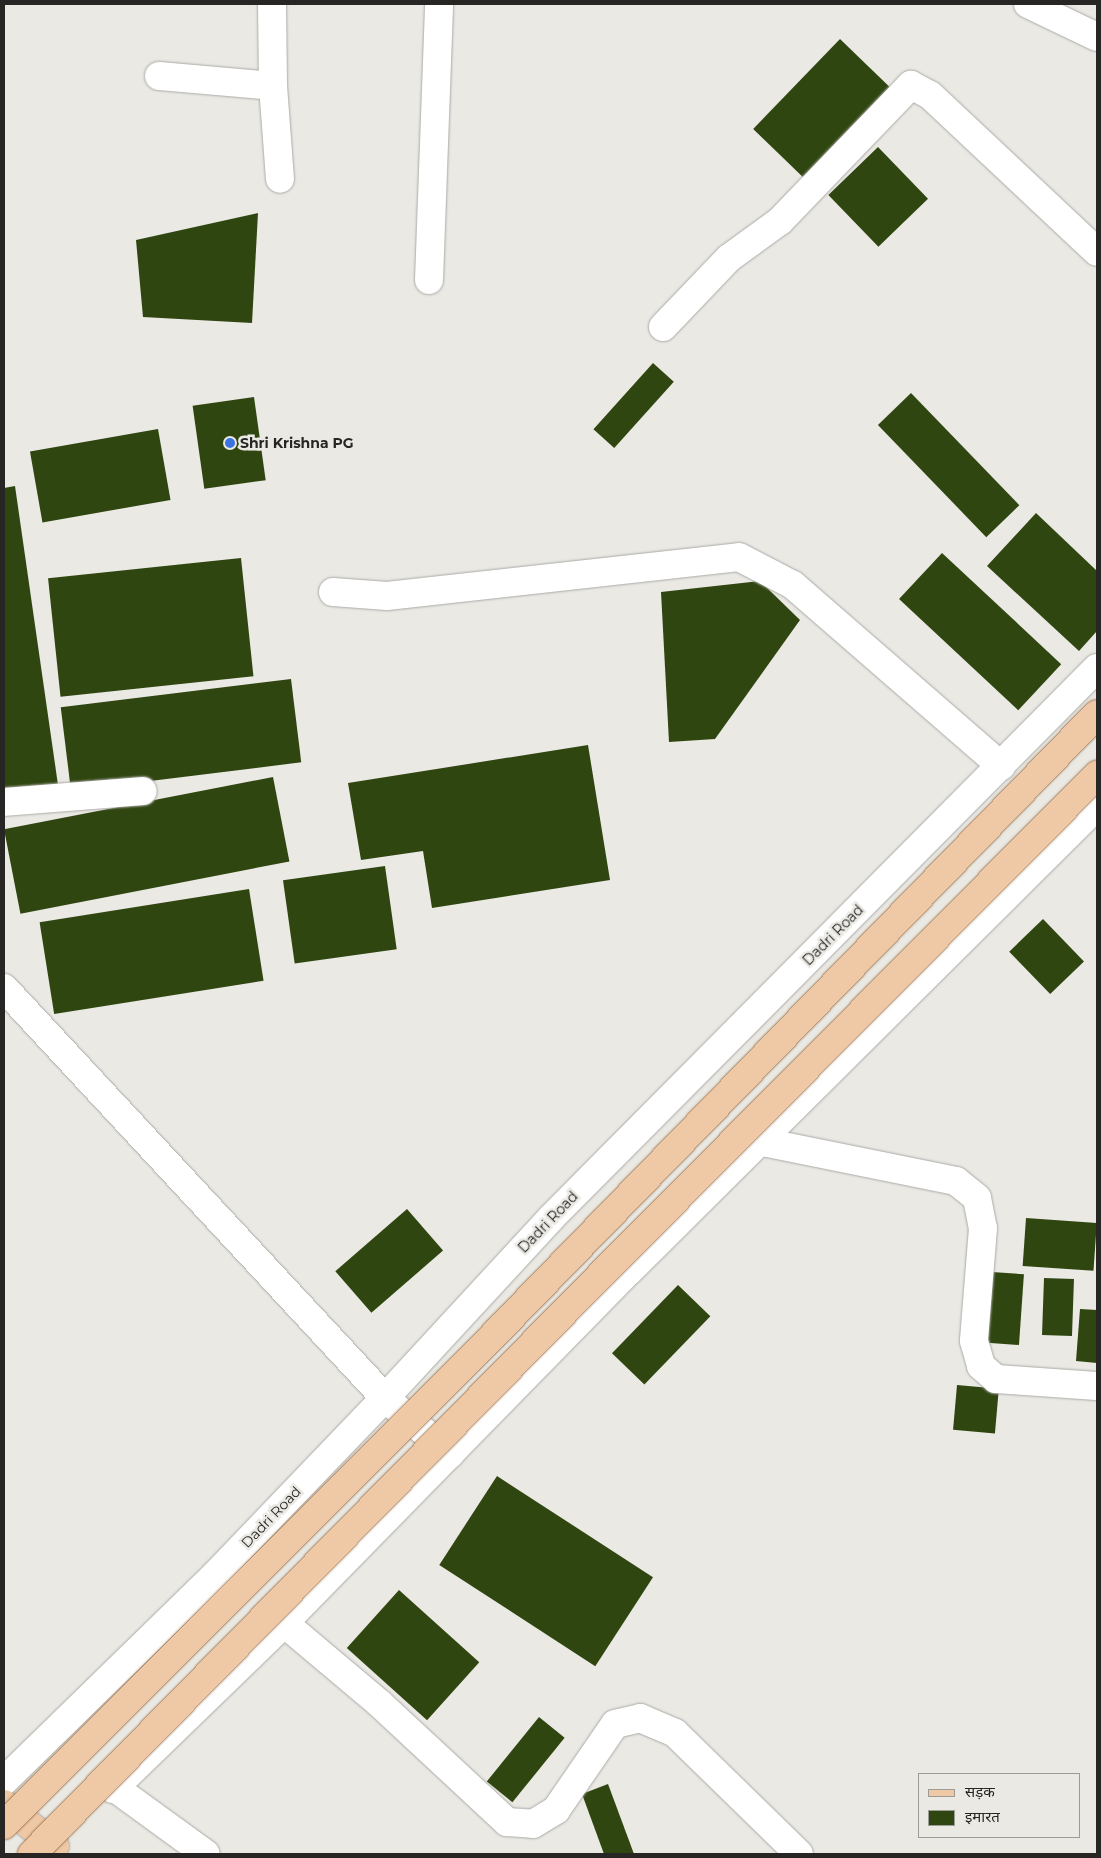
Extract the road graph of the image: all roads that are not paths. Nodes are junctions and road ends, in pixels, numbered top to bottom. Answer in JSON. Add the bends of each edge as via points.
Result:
{"nodes":[{"id":1,"x":272,"y":4,"type":"edge"},
{"id":2,"x":439,"y":4,"type":"edge"},
{"id":3,"x":1028,"y":4,"type":"edge"},
{"id":4,"x":1097,"y":37,"type":"edge"},
{"id":5,"x":159,"y":76,"type":"dead end"},
{"id":6,"x":273,"y":86,"type":"junction"},
{"id":7,"x":280,"y":179,"type":"dead end"},
{"id":8,"x":1097,"y":252,"type":"edge"},
{"id":9,"x":429,"y":280,"type":"dead end"},
{"id":10,"x":663,"y":327,"type":"dead end"},
{"id":11,"x":333,"y":592,"type":"dead end"},
{"id":12,"x":1097,"y":668,"type":"edge"},
{"id":13,"x":1097,"y":714,"type":"edge"},
{"id":14,"x":1002,"y":766,"type":"junction"},
{"id":15,"x":1097,"y":775,"type":"edge"},
{"id":16,"x":143,"y":791,"type":"dead end"},
{"id":17,"x":4,"y":802,"type":"edge"},
{"id":18,"x":1097,"y":806,"type":"edge"},
{"id":19,"x":4,"y":988,"type":"edge"},
{"id":20,"x":758,"y":1141,"type":"junction"},
{"id":21,"x":1097,"y":1386,"type":"edge"},
{"id":22,"x":385,"y":1398,"type":"junction"},
{"id":23,"x":450,"y":1454,"type":"junction"},
{"id":24,"x":284,"y":1623,"type":"junction"},
{"id":25,"x":4,"y":1781,"type":"edge"},
{"id":26,"x":115,"y":1788,"type":"junction"},
{"id":27,"x":4,"y":1804,"type":"edge"},
{"id":28,"x":4,"y":1825,"type":"edge"},
{"id":29,"x":45,"y":1852,"type":"edge"},
{"id":30,"x":206,"y":1854,"type":"edge"},
{"id":31,"x":799,"y":1854,"type":"edge"}],
"edges":[{"from":1,"to":6,"type":"street"},
{"from":2,"to":9,"type":"street"},
{"from":3,"to":4,"type":"street"},
{"from":5,"to":6,"type":"street"},
{"from":6,"to":7,"type":"street"},
{"from":8,"to":10,"type":"street","via":[[930,94],[911,85],[780,221],[729,258]]},
{"from":11,"to":14,"type":"street","via":[[386,596],[739,556],[793,585]]},
{"from":12,"to":14,"type":"street","name":"Dadri Road"},
{"from":13,"to":28,"type":"main road","bridge":true,"via":[[487,1342]]},
{"from":14,"to":22,"type":"street","name":"Dadri Road","via":[[551,1218]]},
{"from":15,"to":29,"type":"main road","bridge":true,"via":[[576,1300]]},
{"from":16,"to":17,"type":"street"},
{"from":18,"to":20,"type":"street"},
{"from":19,"to":22,"type":"street"},
{"from":20,"to":21,"type":"street","via":[[956,1181],[977,1198],[984,1228],[974,1341],[981,1366],[996,1379]]},
{"from":20,"to":23,"type":"street"},
{"from":22,"to":23,"type":"street"},
{"from":22,"to":25,"type":"street","name":"Dadri Road","via":[[216,1574]]},
{"from":23,"to":24,"type":"street"},
{"from":24,"to":26,"type":"street"},
{"from":24,"to":31,"type":"street","via":[[379,1703],[507,1822],[532,1824],[556,1810],[615,1724],[640,1718],[676,1733]]},
{"from":26,"to":29,"type":"street"},
{"from":26,"to":30,"type":"street"},
{"from":27,"to":29,"type":"main road"}]}
